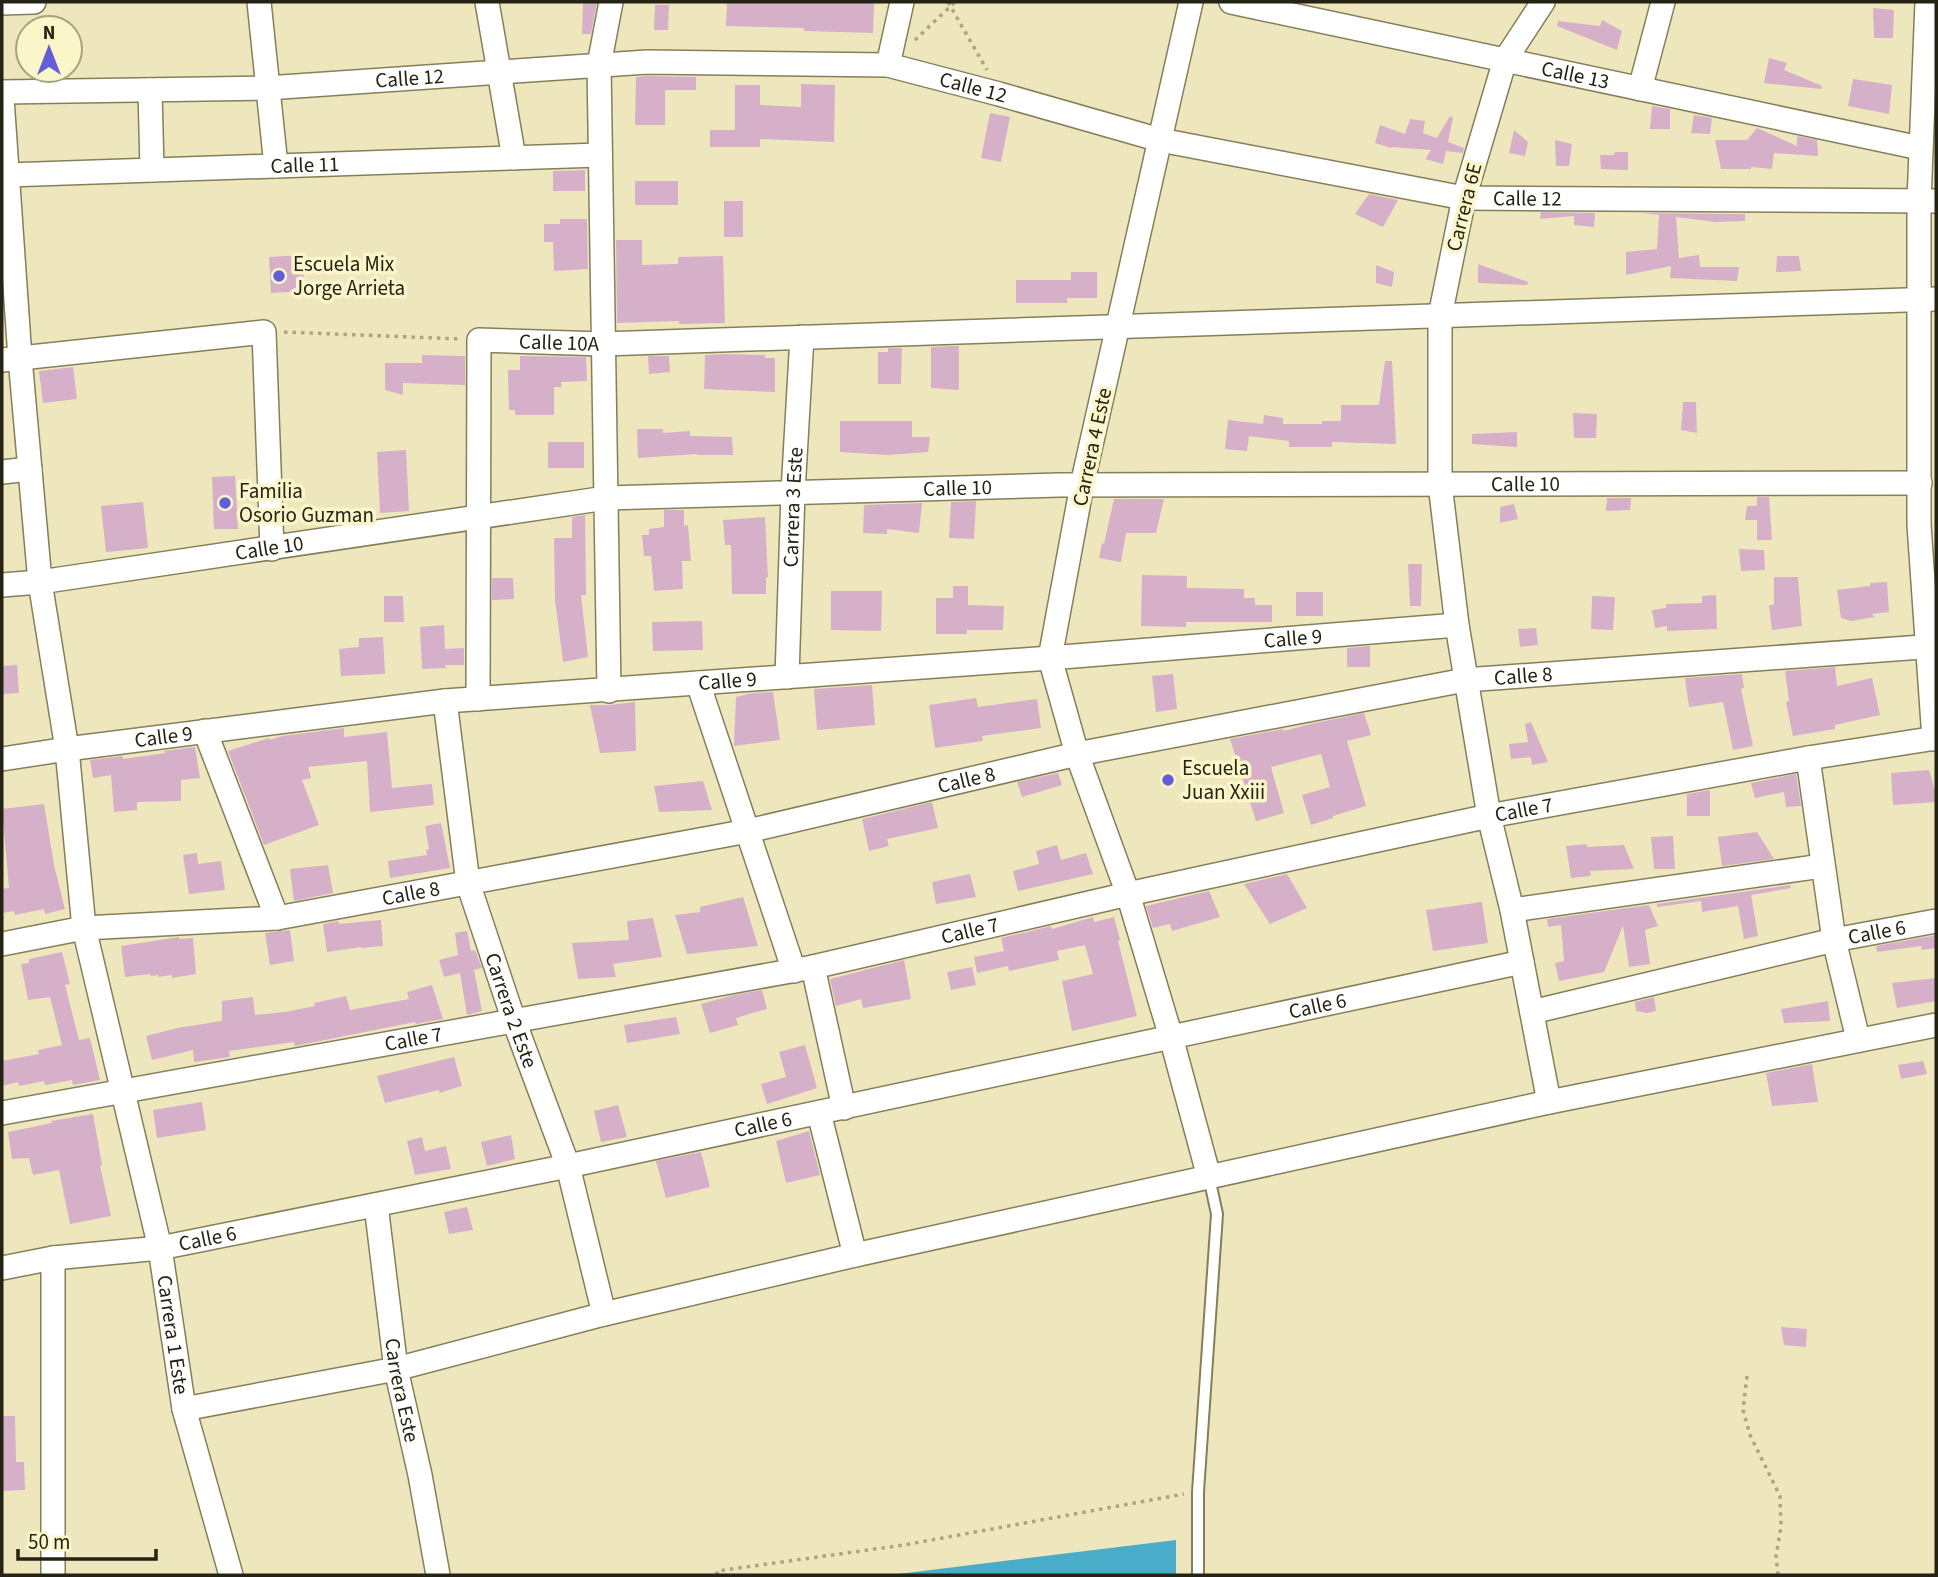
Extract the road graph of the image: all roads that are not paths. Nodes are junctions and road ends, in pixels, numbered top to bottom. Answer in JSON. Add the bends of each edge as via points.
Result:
{"nodes":[{"id":1,"x":34,"y":2,"type":"edge"},
{"id":2,"x":259,"y":2,"type":"edge"},
{"id":3,"x":487,"y":2,"type":"edge"},
{"id":4,"x":611,"y":2,"type":"edge"},
{"id":5,"x":902,"y":2,"type":"edge"},
{"id":6,"x":1191,"y":2,"type":"edge"},
{"id":7,"x":1231,"y":2,"type":"edge"},
{"id":8,"x":1543,"y":2,"type":"edge"},
{"id":9,"x":1663,"y":2,"type":"edge"},
{"id":10,"x":1927,"y":2,"type":"edge"},
{"id":11,"x":2,"y":3,"type":"edge"},
{"id":12,"x":1505,"y":60,"type":"junction"},
{"id":13,"x":598,"y":65,"type":"junction"},
{"id":14,"x":888,"y":65,"type":"junction"},
{"id":15,"x":500,"y":72,"type":"junction"},
{"id":16,"x":267,"y":88,"type":"junction"},
{"id":17,"x":1640,"y":89,"type":"junction"},
{"id":18,"x":150,"y":90,"type":"junction"},
{"id":19,"x":2,"y":92,"type":"edge"},
{"id":20,"x":2,"y":99,"type":"edge"},
{"id":21,"x":1160,"y":140,"type":"junction"},
{"id":22,"x":1920,"y":148,"type":"junction"},
{"id":23,"x":600,"y":155,"type":"junction"},
{"id":24,"x":514,"y":158,"type":"junction"},
{"id":25,"x":276,"y":166,"type":"junction"},
{"id":26,"x":152,"y":170,"type":"junction"},
{"id":27,"x":5,"y":180,"type":"edge"},
{"id":28,"x":1464,"y":198,"type":"junction"},
{"id":29,"x":1928,"y":201,"type":"edge"},
{"id":30,"x":1928,"y":300,"type":"edge"},
{"id":31,"x":1440,"y":316,"type":"junction"},
{"id":32,"x":1119,"y":326,"type":"junction"},
{"id":33,"x":802,"y":337,"type":"junction"},
{"id":34,"x":603,"y":344,"type":"junction"},
{"id":35,"x":11,"y":359,"type":"edge"},
{"id":36,"x":1928,"y":405,"type":"edge"},
{"id":37,"x":30,"y":469,"type":"junction"},
{"id":38,"x":2,"y":472,"type":"edge"},
{"id":39,"x":1920,"y":483,"type":"junction"},
{"id":40,"x":1440,"y":484,"type":"junction"},
{"id":41,"x":1082,"y":485,"type":"junction"},
{"id":42,"x":793,"y":492,"type":"junction"},
{"id":43,"x":606,"y":498,"type":"junction"},
{"id":44,"x":479,"y":518,"type":"junction"},
{"id":45,"x":1928,"y":524,"type":"edge"},
{"id":46,"x":272,"y":549,"type":"junction"},
{"id":47,"x":40,"y":582,"type":"junction"},
{"id":48,"x":2,"y":585,"type":"edge"},
{"id":49,"x":1457,"y":625,"type":"junction"},
{"id":50,"x":1931,"y":647,"type":"edge"},
{"id":51,"x":1050,"y":658,"type":"junction"},
{"id":52,"x":788,"y":677,"type":"junction"},
{"id":53,"x":1465,"y":680,"type":"junction"},
{"id":54,"x":698,"y":683,"type":"junction"},
{"id":55,"x":609,"y":691,"type":"junction"},
{"id":56,"x":478,"y":699,"type":"junction"},
{"id":57,"x":445,"y":701,"type":"junction"},
{"id":58,"x":205,"y":732,"type":"junction"},
{"id":59,"x":1935,"y":738,"type":"edge"},
{"id":60,"x":67,"y":749,"type":"junction"},
{"id":61,"x":1077,"y":754,"type":"junction"},
{"id":62,"x":1808,"y":758,"type":"junction"},
{"id":63,"x":2,"y":760,"type":"edge"},
{"id":64,"x":1489,"y":816,"type":"junction"},
{"id":65,"x":748,"y":831,"type":"junction"},
{"id":66,"x":1822,"y":866,"type":"junction"},
{"id":67,"x":468,"y":883,"type":"junction"},
{"id":68,"x":1128,"y":894,"type":"junction"},
{"id":69,"x":1512,"y":910,"type":"junction"},
{"id":70,"x":277,"y":918,"type":"junction"},
{"id":71,"x":1936,"y":921,"type":"edge"},
{"id":72,"x":84,"y":928,"type":"junction"},
{"id":73,"x":1834,"y":940,"type":"junction"},
{"id":74,"x":2,"y":944,"type":"edge"},
{"id":75,"x":1522,"y":962,"type":"junction"},
{"id":76,"x":803,"y":969,"type":"junction"},
{"id":77,"x":1532,"y":1012,"type":"junction"},
{"id":78,"x":514,"y":1021,"type":"junction"},
{"id":79,"x":1936,"y":1025,"type":"edge"},
{"id":80,"x":1171,"y":1037,"type":"junction"},
{"id":81,"x":1858,"y":1039,"type":"junction"},
{"id":82,"x":124,"y":1091,"type":"junction"},
{"id":83,"x":1549,"y":1102,"type":"junction"},
{"id":84,"x":844,"y":1108,"type":"junction"},
{"id":85,"x":2,"y":1113,"type":"edge"},
{"id":86,"x":819,"y":1113,"type":"junction"},
{"id":87,"x":568,"y":1166,"type":"junction"},
{"id":88,"x":1209,"y":1177,"type":"junction"},
{"id":89,"x":376,"y":1205,"type":"junction"},
{"id":90,"x":160,"y":1248,"type":"junction"},
{"id":91,"x":855,"y":1255,"type":"junction"},
{"id":92,"x":53,"y":1258,"type":"junction"},
{"id":93,"x":2,"y":1269,"type":"edge"},
{"id":94,"x":604,"y":1314,"type":"junction"},
{"id":95,"x":396,"y":1369,"type":"junction"},
{"id":96,"x":184,"y":1409,"type":"junction"},
{"id":97,"x":53,"y":1575,"type":"edge"},
{"id":98,"x":231,"y":1575,"type":"edge"},
{"id":99,"x":438,"y":1575,"type":"edge"},
{"id":100,"x":1198,"y":1575,"type":"edge"}],
"edges":[{"from":1,"to":11,"type":"street"},
{"from":2,"to":16,"type":"street"},
{"from":3,"to":15,"type":"street"},
{"from":4,"to":13,"type":"street"},
{"from":5,"to":14,"type":"street"},
{"from":6,"to":21,"type":"street","name":"Carrera 4 Este"},
{"from":7,"to":12,"type":"street","name":"Calle 13"},
{"from":8,"to":12,"type":"street","name":"Carrera 6E"},
{"from":9,"to":17,"type":"street"},
{"from":10,"to":22,"type":"street"},
{"from":12,"to":17,"type":"street","name":"Calle 13"},
{"from":12,"to":28,"type":"street","name":"Carrera 6E"},
{"from":13,"to":14,"type":"street","name":"Calle 12"},
{"from":13,"to":15,"type":"street","name":"Calle 12"},
{"from":13,"to":23,"type":"street"},
{"from":14,"to":21,"type":"street","name":"Calle 12"},
{"from":15,"to":16,"type":"street","name":"Calle 12"},
{"from":15,"to":24,"type":"street"},
{"from":16,"to":18,"type":"street","name":"Calle 12"},
{"from":16,"to":25,"type":"street"},
{"from":17,"to":22,"type":"street","name":"Calle 13"},
{"from":18,"to":19,"type":"street","name":"Calle 12"},
{"from":18,"to":26,"type":"street"},
{"from":20,"to":27,"type":"street","name":"Carrera 1 Este"},
{"from":21,"to":28,"type":"street","name":"Calle 12"},
{"from":21,"to":32,"type":"street","name":"Carrera 4 Este"},
{"from":22,"to":29,"type":"street"},
{"from":23,"to":24,"type":"street","name":"Calle 11"},
{"from":23,"to":34,"type":"street"},
{"from":24,"to":25,"type":"street","name":"Calle 11"},
{"from":25,"to":26,"type":"street","name":"Calle 11"},
{"from":26,"to":27,"type":"street","name":"Calle 11"},
{"from":27,"to":35,"type":"street","name":"Carrera 1 Este"},
{"from":28,"to":29,"type":"street","name":"Calle 12"},
{"from":28,"to":31,"type":"street","name":"Carrera 6E"},
{"from":29,"to":30,"type":"street"},
{"from":30,"to":31,"type":"street","name":"Calle 10A"},
{"from":30,"to":36,"type":"street"},
{"from":31,"to":32,"type":"street","name":"Calle 10A"},
{"from":31,"to":40,"type":"street","name":"Carrera 6E"},
{"from":32,"to":33,"type":"street","name":"Calle 10A"},
{"from":32,"to":41,"type":"street","name":"Carrera 4 Este"},
{"from":33,"to":34,"type":"street","name":"Calle 10A"},
{"from":33,"to":42,"type":"street","name":"Carrera 3 Este"},
{"from":34,"to":43,"type":"street"},
{"from":34,"to":44,"type":"street","name":"Calle 10A","via":[[479,340]]},
{"from":35,"to":37,"type":"street","name":"Carrera 1 Este"},
{"from":35,"to":46,"type":"street","via":[[264,331]]},
{"from":36,"to":39,"type":"street"},
{"from":37,"to":38,"type":"street"},
{"from":37,"to":47,"type":"street","name":"Carrera 1 Este"},
{"from":39,"to":40,"type":"street","name":"Calle 10"},
{"from":39,"to":45,"type":"street"},
{"from":40,"to":41,"type":"street","name":"Calle 10"},
{"from":40,"to":49,"type":"street","name":"Carrera 6E"},
{"from":41,"to":42,"type":"street","name":"Calle 10"},
{"from":41,"to":51,"type":"street","name":"Carrera 4 Este"},
{"from":42,"to":43,"type":"street","name":"Calle 10"},
{"from":42,"to":52,"type":"street","name":"Carrera 3 Este"},
{"from":43,"to":44,"type":"street","name":"Calle 10"},
{"from":43,"to":55,"type":"street"},
{"from":44,"to":46,"type":"street","name":"Calle 10"},
{"from":44,"to":56,"type":"street"},
{"from":45,"to":50,"type":"street"},
{"from":46,"to":47,"type":"street","name":"Calle 10"},
{"from":47,"to":48,"type":"street","name":"Calle 10"},
{"from":47,"to":60,"type":"street","name":"Carrera 1 Este"},
{"from":49,"to":51,"type":"street","name":"Calle 9"},
{"from":49,"to":53,"type":"street","name":"Carrera 6E"},
{"from":50,"to":53,"type":"street","name":"Calle 8"},
{"from":50,"to":59,"type":"street"},
{"from":51,"to":52,"type":"street","name":"Calle 9"},
{"from":51,"to":61,"type":"street","name":"Carrera 4 Este"},
{"from":52,"to":54,"type":"street","name":"Calle 9"},
{"from":53,"to":61,"type":"street","name":"Calle 8"},
{"from":53,"to":64,"type":"street","name":"Carrera 6E"},
{"from":54,"to":55,"type":"street","name":"Calle 9"},
{"from":54,"to":65,"type":"street"},
{"from":55,"to":56,"type":"street","name":"Calle 9"},
{"from":56,"to":57,"type":"street","name":"Calle 9"},
{"from":57,"to":58,"type":"street","name":"Calle 9"},
{"from":57,"to":67,"type":"street","name":"Carrera 2 Este"},
{"from":58,"to":60,"type":"street","name":"Calle 9"},
{"from":58,"to":70,"type":"street"},
{"from":59,"to":62,"type":"street","name":"Calle 7"},
{"from":60,"to":63,"type":"street","name":"Calle 9"},
{"from":60,"to":72,"type":"street","name":"Carrera 1 Este"},
{"from":61,"to":65,"type":"street","name":"Calle 8"},
{"from":61,"to":68,"type":"street","name":"Carrera 4 Este"},
{"from":62,"to":64,"type":"street","name":"Calle 7"},
{"from":62,"to":66,"type":"street"},
{"from":64,"to":68,"type":"street","name":"Calle 7"},
{"from":64,"to":69,"type":"street","name":"Carrera 6E"},
{"from":65,"to":67,"type":"street","name":"Calle 8"},
{"from":65,"to":76,"type":"street"},
{"from":66,"to":69,"type":"street"},
{"from":66,"to":73,"type":"street"},
{"from":67,"to":70,"type":"street","name":"Calle 8"},
{"from":67,"to":78,"type":"street","name":"Carrera 2 Este"},
{"from":68,"to":76,"type":"street","name":"Calle 7"},
{"from":68,"to":80,"type":"street","name":"Carrera 4 Este"},
{"from":69,"to":75,"type":"street","name":"Carrera 6E"},
{"from":70,"to":72,"type":"street","name":"Calle 8"},
{"from":71,"to":73,"type":"street","name":"Calle 6"},
{"from":72,"to":74,"type":"street","name":"Calle 8"},
{"from":72,"to":82,"type":"street","name":"Carrera 1 Este"},
{"from":73,"to":77,"type":"street","name":"Calle 6"},
{"from":73,"to":81,"type":"street"},
{"from":75,"to":77,"type":"street","name":"Carrera 6E"},
{"from":75,"to":80,"type":"street","name":"Calle 6"},
{"from":76,"to":78,"type":"street","name":"Calle 7"},
{"from":76,"to":84,"type":"street"},
{"from":77,"to":83,"type":"street","name":"Carrera 6E"},
{"from":78,"to":82,"type":"street","name":"Calle 7"},
{"from":78,"to":87,"type":"street","name":"Carrera 2 Este"},
{"from":79,"to":81,"type":"street"},
{"from":80,"to":84,"type":"street","name":"Calle 6"},
{"from":80,"to":88,"type":"street","name":"Carrera 4 Este"},
{"from":81,"to":83,"type":"street"},
{"from":82,"to":85,"type":"street","name":"Calle 7"},
{"from":82,"to":90,"type":"street","name":"Carrera 1 Este"},
{"from":83,"to":88,"type":"street"},
{"from":84,"to":86,"type":"street","name":"Calle 6"},
{"from":86,"to":87,"type":"street","name":"Calle 6"},
{"from":86,"to":91,"type":"street"},
{"from":87,"to":89,"type":"street","name":"Calle 6"},
{"from":87,"to":94,"type":"street","name":"Carrera 2 Este"},
{"from":88,"to":91,"type":"street"},
{"from":88,"to":100,"type":"lane","via":[[1217,1214],[1198,1492]]},
{"from":89,"to":90,"type":"street","name":"Calle 6"},
{"from":89,"to":95,"type":"street","name":"Carrera Este"},
{"from":90,"to":92,"type":"street","name":"Calle 6"},
{"from":90,"to":96,"type":"street","name":"Carrera 1 Este"},
{"from":91,"to":94,"type":"street"},
{"from":92,"to":93,"type":"street","name":"Calle 6"},
{"from":92,"to":97,"type":"street"},
{"from":94,"to":95,"type":"street"},
{"from":95,"to":96,"type":"street"},
{"from":95,"to":99,"type":"street","name":"Carrera Este"},
{"from":96,"to":98,"type":"street","name":"Carrera 1 Este"}]}
